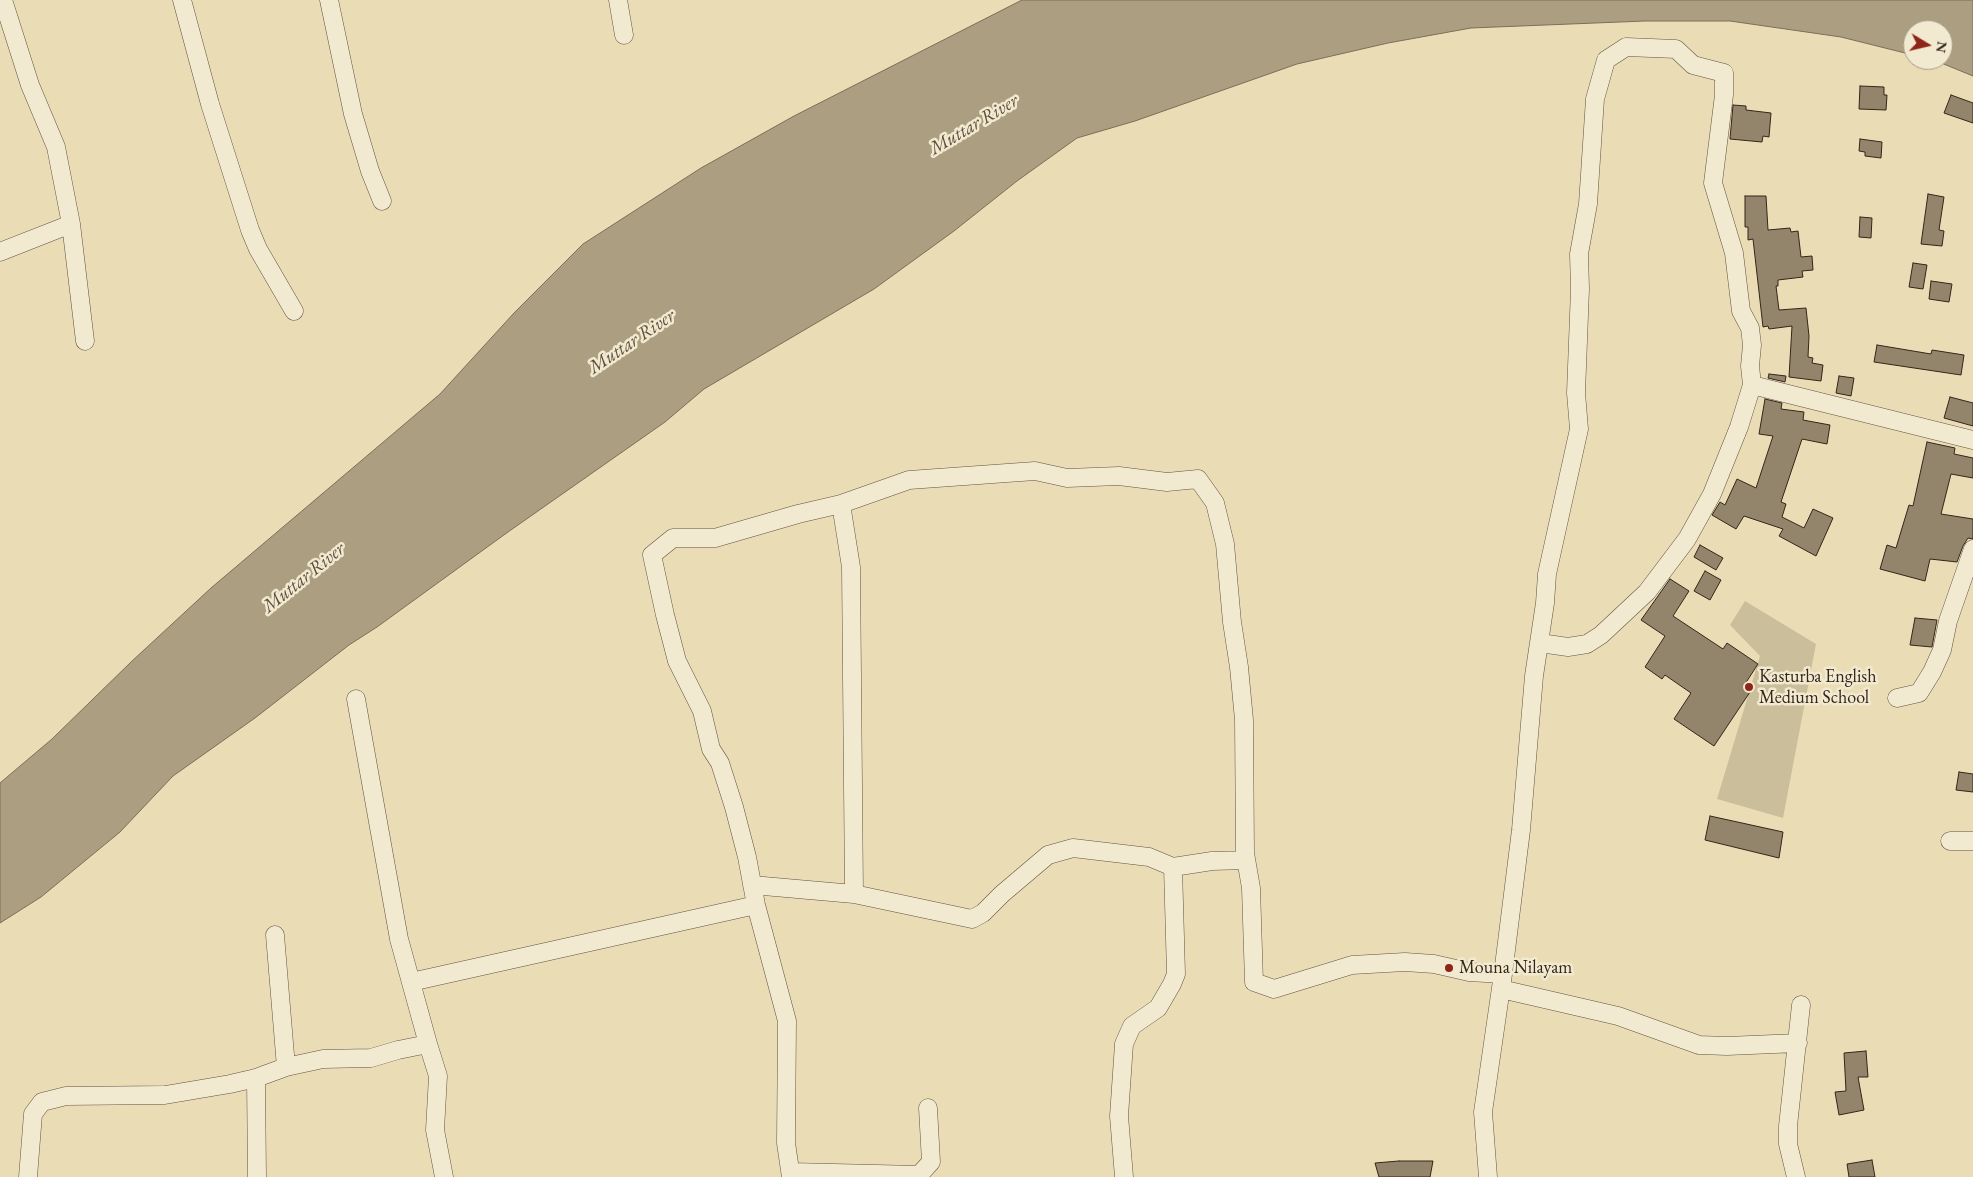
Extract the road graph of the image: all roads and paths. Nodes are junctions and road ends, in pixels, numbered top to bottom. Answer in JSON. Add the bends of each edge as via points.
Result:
{"nodes":[{"id":1,"x":3,"y":0,"type":"edge"},
{"id":2,"x":182,"y":0,"type":"edge"},
{"id":3,"x":329,"y":0,"type":"edge"},
{"id":4,"x":618,"y":0,"type":"edge"},
{"id":5,"x":624,"y":35,"type":"dead end"},
{"id":6,"x":382,"y":201,"type":"dead end"},
{"id":7,"x":71,"y":224,"type":"junction"},
{"id":8,"x":0,"y":252,"type":"edge"},
{"id":9,"x":294,"y":311,"type":"dead end"},
{"id":10,"x":85,"y":341,"type":"dead end"},
{"id":11,"x":1752,"y":385,"type":"junction"},
{"id":12,"x":1973,"y":440,"type":"edge"},
{"id":13,"x":841,"y":504,"type":"junction"},
{"id":14,"x":1973,"y":549,"type":"edge"},
{"id":15,"x":1540,"y":644,"type":"junction"},
{"id":16,"x":1897,"y":698,"type":"dead end"},
{"id":17,"x":356,"y":699,"type":"dead end"},
{"id":18,"x":1950,"y":841,"type":"dead end"},
{"id":19,"x":1973,"y":841,"type":"edge"},
{"id":20,"x":1246,"y":860,"type":"junction"},
{"id":21,"x":1173,"y":867,"type":"junction"},
{"id":22,"x":752,"y":884,"type":"junction"},
{"id":23,"x":854,"y":894,"type":"junction"},
{"id":24,"x":756,"y":905,"type":"junction"},
{"id":25,"x":275,"y":935,"type":"dead end"},
{"id":26,"x":1502,"y":981,"type":"junction"},
{"id":27,"x":410,"y":982,"type":"junction"},
{"id":28,"x":1801,"y":1005,"type":"dead end"},
{"id":29,"x":1798,"y":1043,"type":"junction"},
{"id":30,"x":428,"y":1044,"type":"junction"},
{"id":31,"x":286,"y":1067,"type":"junction"},
{"id":32,"x":256,"y":1078,"type":"junction"},
{"id":33,"x":928,"y":1108,"type":"dead end"},
{"id":34,"x":791,"y":1174,"type":"edge"},
{"id":35,"x":28,"y":1177,"type":"edge"},
{"id":36,"x":257,"y":1177,"type":"edge"},
{"id":37,"x":444,"y":1177,"type":"edge"},
{"id":38,"x":1124,"y":1177,"type":"edge"},
{"id":39,"x":1488,"y":1177,"type":"edge"},
{"id":40,"x":1796,"y":1177,"type":"edge"}],
"edges":[{"from":1,"to":7,"type":"street","via":[[30,85],[56,147]]},
{"from":2,"to":9,"type":"street","via":[[210,104],[250,230]]},
{"from":3,"to":6,"type":"street","via":[[353,114]]},
{"from":4,"to":5,"type":"street"},
{"from":7,"to":8,"type":"street"},
{"from":7,"to":10,"type":"street"},
{"from":11,"to":12,"type":"street"},
{"from":11,"to":15,"type":"street","via":[[1712,494],[1687,539],[1647,592],[1601,636],[1587,644],[1568,647]]},
{"from":11,"to":15,"type":"street","via":[[1750,328],[1741,310],[1734,253],[1713,182],[1724,73],[1692,65],[1676,49],[1626,47],[1606,60],[1595,99],[1588,204],[1578,254],[1580,289],[1576,393],[1579,429],[1547,574]]},
{"from":13,"to":20,"type":"street","via":[[909,480],[1035,471],[1068,478],[1119,476],[1167,482],[1198,479],[1214,504],[1225,544],[1244,720]]},
{"from":13,"to":22,"type":"street","via":[[715,538],[672,538],[652,555],[677,661],[702,711],[711,749],[720,763]]},
{"from":13,"to":23,"type":"street","via":[[851,567]]},
{"from":14,"to":16,"type":"street","via":[[1948,621],[1942,650],[1932,672],[1919,693]]},
{"from":15,"to":26,"type":"street"},
{"from":17,"to":27,"type":"street","via":[[399,939]]},
{"from":18,"to":19,"type":"street"},
{"from":20,"to":21,"type":"street"},
{"from":20,"to":26,"type":"street","via":[[1251,888],[1254,982],[1274,989],[1352,965],[1405,962],[1434,964]]},
{"from":21,"to":23,"type":"street","via":[[1149,857],[1073,848],[1048,855],[972,919]]},
{"from":21,"to":38,"type":"street","via":[[1176,974],[1158,1008],[1132,1026],[1124,1044],[1118,1116]]},
{"from":22,"to":23,"type":"street"},
{"from":22,"to":24,"type":"street"},
{"from":24,"to":27,"type":"street"},
{"from":24,"to":34,"type":"street","via":[[787,1021],[786,1143]]},
{"from":25,"to":31,"type":"street"},
{"from":26,"to":29,"type":"street","via":[[1618,1016],[1698,1045]]},
{"from":26,"to":39,"type":"street","via":[[1483,1112]]},
{"from":27,"to":30,"type":"street"},
{"from":28,"to":29,"type":"street"},
{"from":29,"to":40,"type":"street","via":[[1788,1126],[1788,1144]]},
{"from":30,"to":31,"type":"street","via":[[371,1058],[323,1059]]},
{"from":30,"to":37,"type":"street","via":[[438,1076],[435,1130]]},
{"from":31,"to":32,"type":"street"},
{"from":32,"to":35,"type":"street","via":[[165,1095],[66,1096],[42,1102],[33,1114]]},
{"from":32,"to":36,"type":"street"},
{"from":33,"to":34,"type":"street","via":[[931,1162],[920,1175]]}]}
